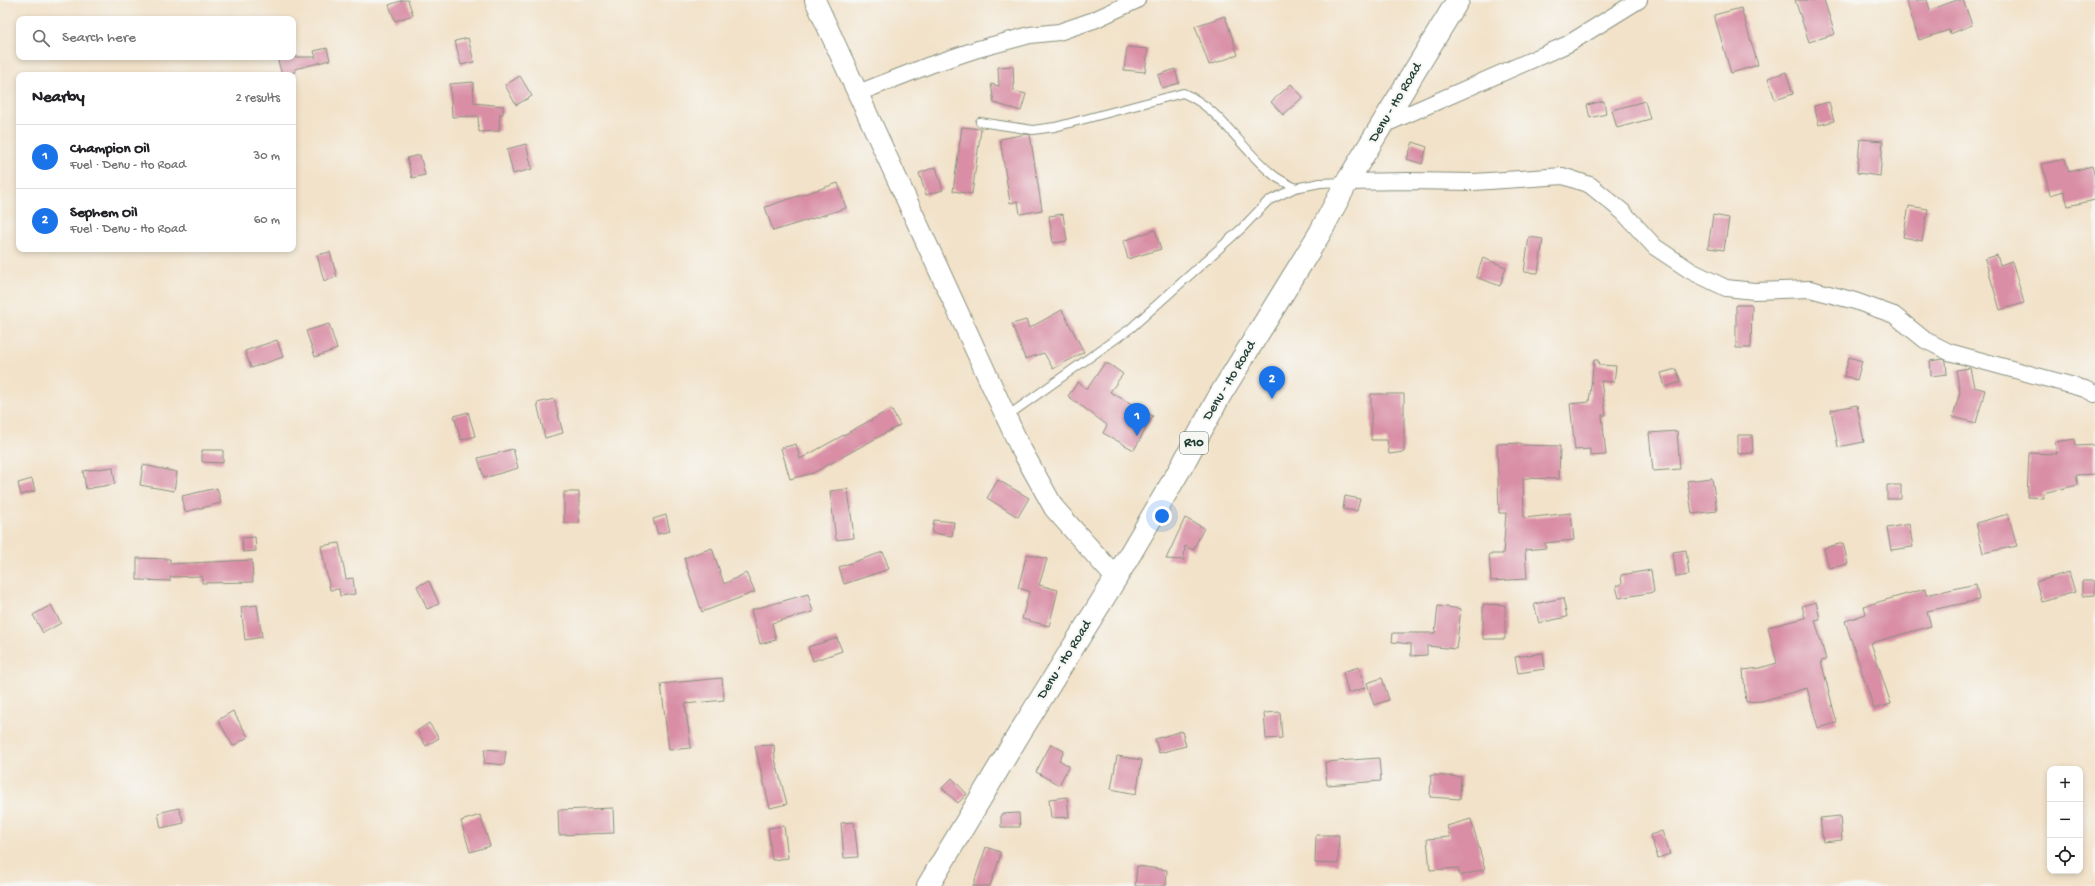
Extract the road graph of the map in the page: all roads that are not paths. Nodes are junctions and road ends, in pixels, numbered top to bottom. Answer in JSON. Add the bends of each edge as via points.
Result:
{"nodes":[{"id":1,"x":815,"y":0,"type":"edge"},
{"id":2,"x":1137,"y":0,"type":"edge"},
{"id":3,"x":1458,"y":0,"type":"edge"},
{"id":4,"x":1639,"y":0,"type":"edge"},
{"id":5,"x":858,"y":93,"type":"junction"},
{"id":6,"x":980,"y":122,"type":"dead end"},
{"id":7,"x":1383,"y":125,"type":"junction"},
{"id":8,"x":1347,"y":182,"type":"junction"},
{"id":9,"x":1295,"y":188,"type":"junction"},
{"id":10,"x":2095,"y":394,"type":"edge"},
{"id":11,"x":1006,"y":417,"type":"junction"},
{"id":12,"x":1116,"y":578,"type":"junction"},
{"id":13,"x":928,"y":886,"type":"edge"}],
"edges":[{"from":1,"to":5,"type":"street"},
{"from":2,"to":5,"type":"street","via":[[1060,32],[1030,35],[978,49]]},
{"from":3,"to":7,"type":"main road","name":"Denu - Ho Road","number":"R10"},
{"from":4,"to":7,"type":"street","via":[[1568,44]]},
{"from":5,"to":11,"type":"street"},
{"from":6,"to":9,"type":"lane","via":[[1033,130],[1055,127],[1183,93],[1192,96],[1211,112],[1276,177]]},
{"from":7,"to":8,"type":"main road","name":"Denu - Ho Road","number":"R10"},
{"from":8,"to":9,"type":"lane","via":[[1320,183]]},
{"from":8,"to":10,"type":"street","via":[[1474,182],[1563,176],[1590,185],[1623,212],[1655,247],[1691,271],[1726,288],[1754,291],[1810,290],[1855,301],[1894,314],[1925,340],[1949,352],[2085,389]]},
{"from":8,"to":12,"type":"main road","name":"Denu - Ho Road","number":"R10","via":[[1320,233],[1220,395]]},
{"from":9,"to":11,"type":"lane","via":[[1268,201],[1242,228],[1131,328]]},
{"from":11,"to":12,"type":"street","via":[[1054,508]]},
{"from":12,"to":13,"type":"main road","name":"Denu - Ho Road","number":"R10"}]}
